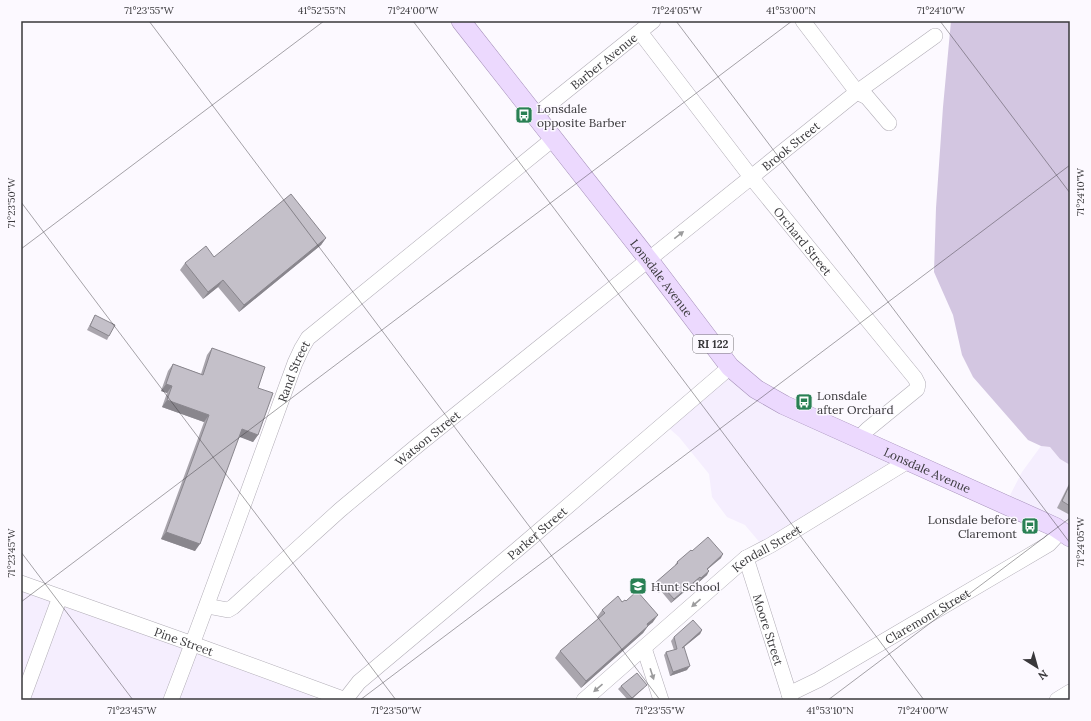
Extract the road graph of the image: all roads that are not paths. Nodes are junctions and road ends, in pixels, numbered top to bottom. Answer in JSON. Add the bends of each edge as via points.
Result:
{"nodes":[{"id":1,"x":653,"y":21,"type":"edge"},
{"id":2,"x":802,"y":21,"type":"edge"},
{"id":3,"x":465,"y":22,"type":"edge"},
{"id":4,"x":640,"y":32,"type":"junction"},
{"id":5,"x":935,"y":36,"type":"dead end"},
{"id":6,"x":857,"y":92,"type":"junction"},
{"id":7,"x":535,"y":116,"type":"junction"},
{"id":8,"x":889,"y":123,"type":"dead end"},
{"id":9,"x":553,"y":139,"type":"junction"},
{"id":10,"x":751,"y":177,"type":"junction"},
{"id":11,"x":648,"y":259,"type":"junction"},
{"id":12,"x":730,"y":367,"type":"junction"},
{"id":13,"x":858,"y":439,"type":"junction"},
{"id":14,"x":908,"y":461,"type":"junction"},
{"id":15,"x":1065,"y":534,"type":"edge"},
{"id":16,"x":746,"y":558,"type":"junction"},
{"id":17,"x":21,"y":583,"type":"edge"},
{"id":18,"x":60,"y":597,"type":"junction"},
{"id":19,"x":207,"y":606,"type":"junction"},
{"id":20,"x":193,"y":644,"type":"junction"},
{"id":21,"x":644,"y":648,"type":"junction"},
{"id":22,"x":1070,"y":692,"type":"edge"},
{"id":23,"x":320,"y":696,"type":"edge"},
{"id":24,"x":790,"y":697,"type":"edge"},
{"id":25,"x":22,"y":700,"type":"edge"},
{"id":26,"x":171,"y":700,"type":"edge"},
{"id":27,"x":346,"y":700,"type":"edge"},
{"id":28,"x":584,"y":700,"type":"edge"},
{"id":29,"x":661,"y":700,"type":"edge"},
{"id":30,"x":1057,"y":700,"type":"edge"}],
"edges":[{"from":1,"to":4,"type":"street","name":"Barber Avenue"},
{"from":2,"to":6,"type":"street"},
{"from":3,"to":7,"type":"main road","name":"Lonsdale Avenue","number":"RI 122"},
{"from":4,"to":7,"type":"street","name":"Barber Avenue"},
{"from":4,"to":10,"type":"street","name":"Orchard Street"},
{"from":5,"to":6,"type":"street","name":"Brook Street"},
{"from":6,"to":8,"type":"street","via":[[867,97]]},
{"from":6,"to":10,"type":"street","name":"Brook Street"},
{"from":7,"to":9,"type":"main road","name":"Lonsdale Avenue","number":"RI 122"},
{"from":9,"to":11,"type":"main road","name":"Lonsdale Avenue","number":"RI 122"},
{"from":9,"to":19,"type":"street","name":"Rand Street","via":[[308,338],[295,363]]},
{"from":11,"to":10,"type":"street","name":"Brook Street","one_way":true},
{"from":10,"to":13,"type":"street","name":"Orchard Street","via":[[918,384],[917,389]]},
{"from":11,"to":12,"type":"main road","name":"Lonsdale Avenue","number":"RI 122"},
{"from":11,"to":19,"type":"street","name":"Watson Street","via":[[352,500],[237,605],[228,610]]},
{"from":12,"to":13,"type":"main road","name":"Lonsdale Avenue","number":"RI 122","via":[[756,389],[784,405]]},
{"from":12,"to":27,"type":"street","name":"Parker Street","via":[[513,554],[359,682]]},
{"from":13,"to":14,"type":"main road","name":"Lonsdale Avenue","number":"RI 122"},
{"from":14,"to":15,"type":"main road","name":"Lonsdale Avenue","number":"RI 122"},
{"from":14,"to":16,"type":"street","name":"Kendall Street"},
{"from":15,"to":24,"type":"street","name":"Claremont Street"},
{"from":16,"to":21,"type":"street","name":"Kendall Street","one_way":true},
{"from":16,"to":24,"type":"street","name":"Moore Street"},
{"from":17,"to":18,"type":"street","name":"Pine Street"},
{"from":18,"to":20,"type":"street","name":"Pine Street"},
{"from":18,"to":25,"type":"street"},
{"from":19,"to":20,"type":"street","name":"Rand Street"},
{"from":20,"to":23,"type":"street","name":"Pine Street"},
{"from":20,"to":26,"type":"street","name":"Rand Street"},
{"from":21,"to":28,"type":"street","name":"Kendall Street","one_way":true},
{"from":21,"to":29,"type":"street","one_way":true},
{"from":22,"to":30,"type":"street"},
{"from":23,"to":27,"type":"street","name":"Pine Street"}]}
